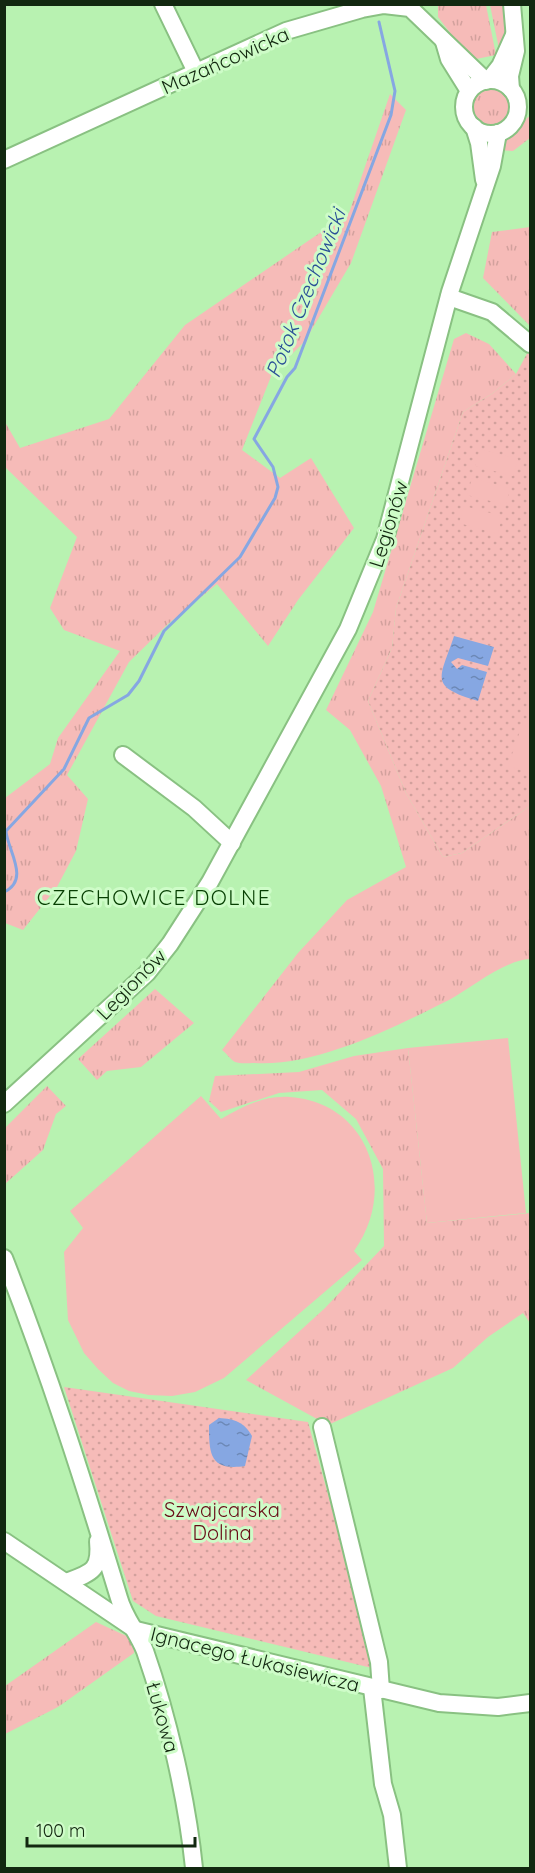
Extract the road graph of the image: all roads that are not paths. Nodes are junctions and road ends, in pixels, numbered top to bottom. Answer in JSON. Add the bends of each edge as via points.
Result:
{"nodes":[{"id":1,"x":163,"y":4,"type":"edge"},
{"id":2,"x":512,"y":4,"type":"edge"},
{"id":3,"x":514,"y":34,"type":"junction"},
{"id":4,"x":444,"y":41,"type":"junction"},
{"id":5,"x":196,"y":72,"type":"junction"},
{"id":6,"x":488,"y":80,"type":"junction"},
{"id":7,"x":469,"y":91,"type":"junction"},
{"id":8,"x":519,"y":95,"type":"edge"},
{"id":9,"x":523,"y":115,"type":"edge"},
{"id":10,"x":474,"y":127,"type":"junction"},
{"id":11,"x":498,"y":132,"type":"junction"},
{"id":12,"x":4,"y":160,"type":"edge"},
{"id":13,"x":484,"y":181,"type":"junction"},
{"id":14,"x":449,"y":297,"type":"junction"},
{"id":15,"x":531,"y":344,"type":"edge"},
{"id":16,"x":123,"y":756,"type":"dead end"},
{"id":17,"x":232,"y":843,"type":"junction"},
{"id":18,"x":4,"y":1104,"type":"edge"},
{"id":19,"x":4,"y":1258,"type":"edge"},
{"id":20,"x":322,"y":1427,"type":"dead end"},
{"id":21,"x":94,"y":1513,"type":"junction"},
{"id":22,"x":4,"y":1541,"type":"edge"},
{"id":23,"x":112,"y":1573,"type":"junction"},
{"id":24,"x":89,"y":1574,"type":"junction"},
{"id":25,"x":66,"y":1582,"type":"junction"},
{"id":26,"x":88,"y":1598,"type":"junction"},
{"id":27,"x":136,"y":1630,"type":"junction"},
{"id":28,"x":377,"y":1689,"type":"junction"},
{"id":29,"x":531,"y":1703,"type":"edge"},
{"id":30,"x":194,"y":1869,"type":"edge"},
{"id":31,"x":398,"y":1869,"type":"edge"}],
"edges":[{"from":1,"to":5,"type":"street"},
{"from":2,"to":3,"type":"street"},
{"from":3,"to":6,"type":"street","via":[[500,66]]},
{"from":3,"to":8,"type":"street","via":[[516,51],[510,76]]},
{"from":4,"to":5,"type":"street","name":"Mazańcowicka","via":[[410,8],[384,5],[286,31]]},
{"from":4,"to":6,"type":"street","name":"Mazańcowicka"},
{"from":4,"to":7,"type":"street","name":"Mazańcowicka","via":[[449,59]]},
{"from":5,"to":12,"type":"street","name":"Mazańcowicka"},
{"from":6,"to":7,"type":"street"},
{"from":6,"to":8,"type":"street","via":[[497,81]]},
{"from":7,"to":10,"type":"street","via":[[464,107]]},
{"from":8,"to":9,"type":"street"},
{"from":9,"to":11,"type":"street"},
{"from":10,"to":11,"type":"street","via":[[482,132]]},
{"from":10,"to":13,"type":"street","name":"Legionów"},
{"from":11,"to":13,"type":"street","name":"Legionów","via":[[492,166]]},
{"from":13,"to":14,"type":"street","name":"Legionów"},
{"from":14,"to":15,"type":"street","via":[[492,312]]},
{"from":14,"to":17,"type":"street","name":"Legionów","via":[[374,571],[348,629]]},
{"from":16,"to":17,"type":"street","via":[[194,808]]},
{"from":17,"to":18,"type":"street","name":"Legionów","via":[[187,920],[147,973]]},
{"from":19,"to":21,"type":"street","name":"Łukowa","via":[[36,1338]]},
{"from":20,"to":28,"type":"street","via":[[379,1662]]},
{"from":21,"to":23,"type":"street","name":"Łukowa"},
{"from":21,"to":24,"type":"street","name":"Łukowa","via":[[99,1553]]},
{"from":22,"to":25,"type":"street","name":"Ignacego Łukasiewicza"},
{"from":23,"to":26,"type":"street","via":[[99,1594]]},
{"from":23,"to":27,"type":"street","name":"Łukowa","via":[[123,1610]]},
{"from":24,"to":25,"type":"street"},
{"from":24,"to":26,"type":"street","name":"Łukowa"},
{"from":25,"to":26,"type":"street","name":"Ignacego Łukasiewicza"},
{"from":26,"to":27,"type":"street","name":"Ignacego Łukasiewicza"},
{"from":27,"to":28,"type":"street","name":"Ignacego Łukasiewicza"},
{"from":27,"to":30,"type":"street","name":"Łukowa","via":[[179,1775]]},
{"from":28,"to":29,"type":"street","name":"Ignacego Łukasiewicza","via":[[469,1706]]},
{"from":28,"to":31,"type":"street","via":[[384,1784]]}]}
